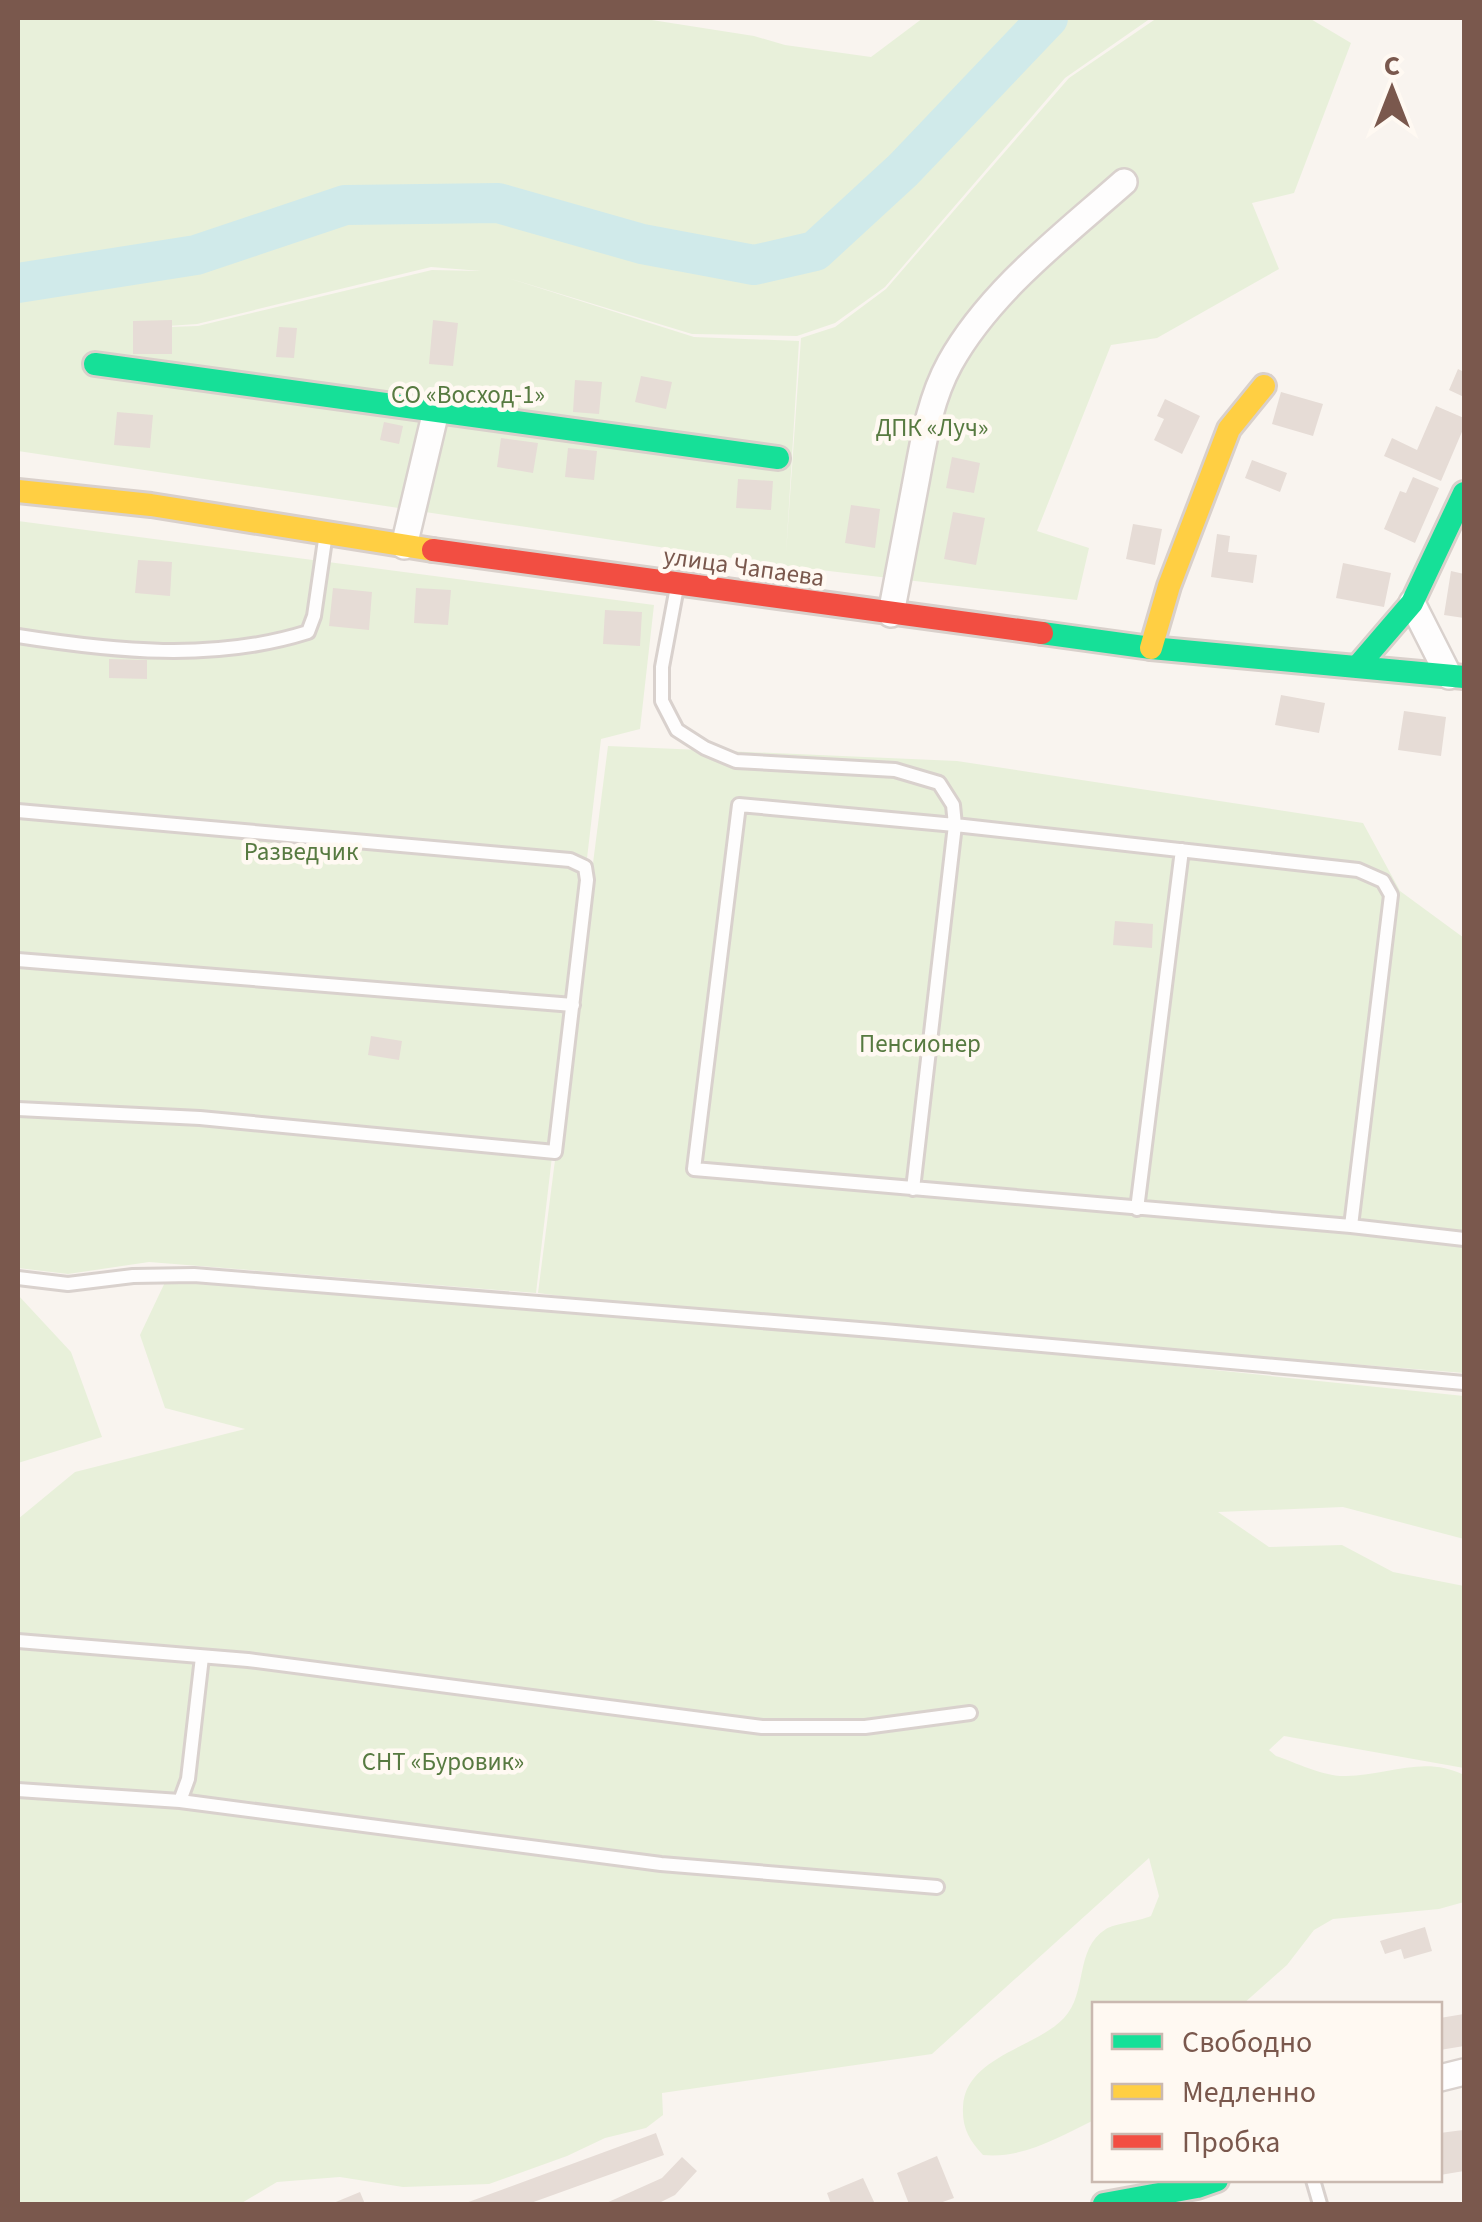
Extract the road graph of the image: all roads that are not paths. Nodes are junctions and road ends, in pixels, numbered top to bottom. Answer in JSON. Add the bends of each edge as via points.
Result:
{"nodes":[{"id":1,"x":1124,"y":182,"type":"dead end"},
{"id":2,"x":95,"y":364,"type":"dead end"},
{"id":3,"x":1264,"y":386,"type":"dead end"},
{"id":4,"x":436,"y":411,"type":"junction"},
{"id":5,"x":778,"y":458,"type":"dead end"},
{"id":6,"x":18,"y":491,"type":"edge"},
{"id":7,"x":1464,"y":493,"type":"edge"},
{"id":8,"x":326,"y":535,"type":"junction"},
{"id":9,"x":404,"y":546,"type":"junction"},
{"id":10,"x":678,"y":584,"type":"junction"},
{"id":11,"x":1412,"y":603,"type":"junction"},
{"id":12,"x":891,"y":614,"type":"junction"},
{"id":13,"x":18,"y":636,"type":"edge"},
{"id":14,"x":1151,"y":648,"type":"junction"},
{"id":15,"x":1358,"y":667,"type":"junction"},
{"id":16,"x":1457,"y":676,"type":"edge"},
{"id":17,"x":18,"y":811,"type":"edge"},
{"id":18,"x":955,"y":825,"type":"junction"},
{"id":19,"x":1182,"y":850,"type":"junction"},
{"id":20,"x":18,"y":960,"type":"edge"},
{"id":21,"x":573,"y":1005,"type":"junction"},
{"id":22,"x":18,"y":1109,"type":"edge"},
{"id":23,"x":914,"y":1189,"type":"junction"},
{"id":24,"x":1136,"y":1209,"type":"junction"},
{"id":25,"x":1351,"y":1226,"type":"junction"},
{"id":26,"x":1464,"y":1239,"type":"edge"},
{"id":27,"x":18,"y":1278,"type":"edge"},
{"id":28,"x":1464,"y":1383,"type":"edge"},
{"id":29,"x":18,"y":1641,"type":"edge"},
{"id":30,"x":202,"y":1657,"type":"junction"},
{"id":31,"x":970,"y":1713,"type":"dead end"},
{"id":32,"x":18,"y":1790,"type":"edge"},
{"id":33,"x":180,"y":1801,"type":"junction"},
{"id":34,"x":937,"y":1888,"type":"dead end"},
{"id":35,"x":1211,"y":2182,"type":"edge"},
{"id":36,"x":1104,"y":2204,"type":"edge"}],
"edges":[{"from":1,"to":12,"type":"street","via":[[1036,260],[950,363],[926,431]]},
{"from":2,"to":4,"type":"street"},
{"from":3,"to":14,"type":"street","via":[[1229,429]]},
{"from":4,"to":5,"type":"street"},
{"from":4,"to":9,"type":"street"},
{"from":6,"to":8,"type":"street","name":"улица Чапаева"},
{"from":7,"to":11,"type":"street"},
{"from":8,"to":9,"type":"street","name":"улица Чапаева"},
{"from":8,"to":13,"type":"lane","via":[[308,632],[204,651],[136,651]]},
{"from":9,"to":10,"type":"street","name":"улица Чапаева"},
{"from":10,"to":12,"type":"street","name":"улица Чапаева"},
{"from":10,"to":18,"type":"lane","via":[[662,667],[662,702],[677,730],[736,761],[895,770],[939,783]]},
{"from":11,"to":15,"type":"street"},
{"from":11,"to":16,"type":"street"},
{"from":12,"to":14,"type":"street","name":"улица Чапаева"},
{"from":14,"to":15,"type":"street","name":"улица Чапаева"},
{"from":15,"to":16,"type":"street","name":"улица Чапаева"},
{"from":17,"to":21,"type":"lane","via":[[570,860],[585,867],[588,880]]},
{"from":18,"to":19,"type":"lane"},
{"from":18,"to":23,"type":"lane"},
{"from":18,"to":23,"type":"lane","via":[[740,805],[694,1169]]},
{"from":19,"to":24,"type":"lane"},
{"from":19,"to":25,"type":"lane","via":[[1358,870],[1383,881],[1392,895]]},
{"from":20,"to":21,"type":"lane"},
{"from":21,"to":22,"type":"lane","via":[[556,1152],[200,1118]]},
{"from":23,"to":24,"type":"lane"},
{"from":24,"to":25,"type":"lane"},
{"from":25,"to":26,"type":"lane"},
{"from":27,"to":28,"type":"lane","via":[[68,1284],[194,1275]]},
{"from":29,"to":30,"type":"lane"},
{"from":30,"to":31,"type":"lane","via":[[762,1727],[865,1727]]},
{"from":30,"to":33,"type":"lane"},
{"from":32,"to":33,"type":"lane"},
{"from":33,"to":34,"type":"lane","via":[[661,1864]]},
{"from":35,"to":36,"type":"street"}]}
